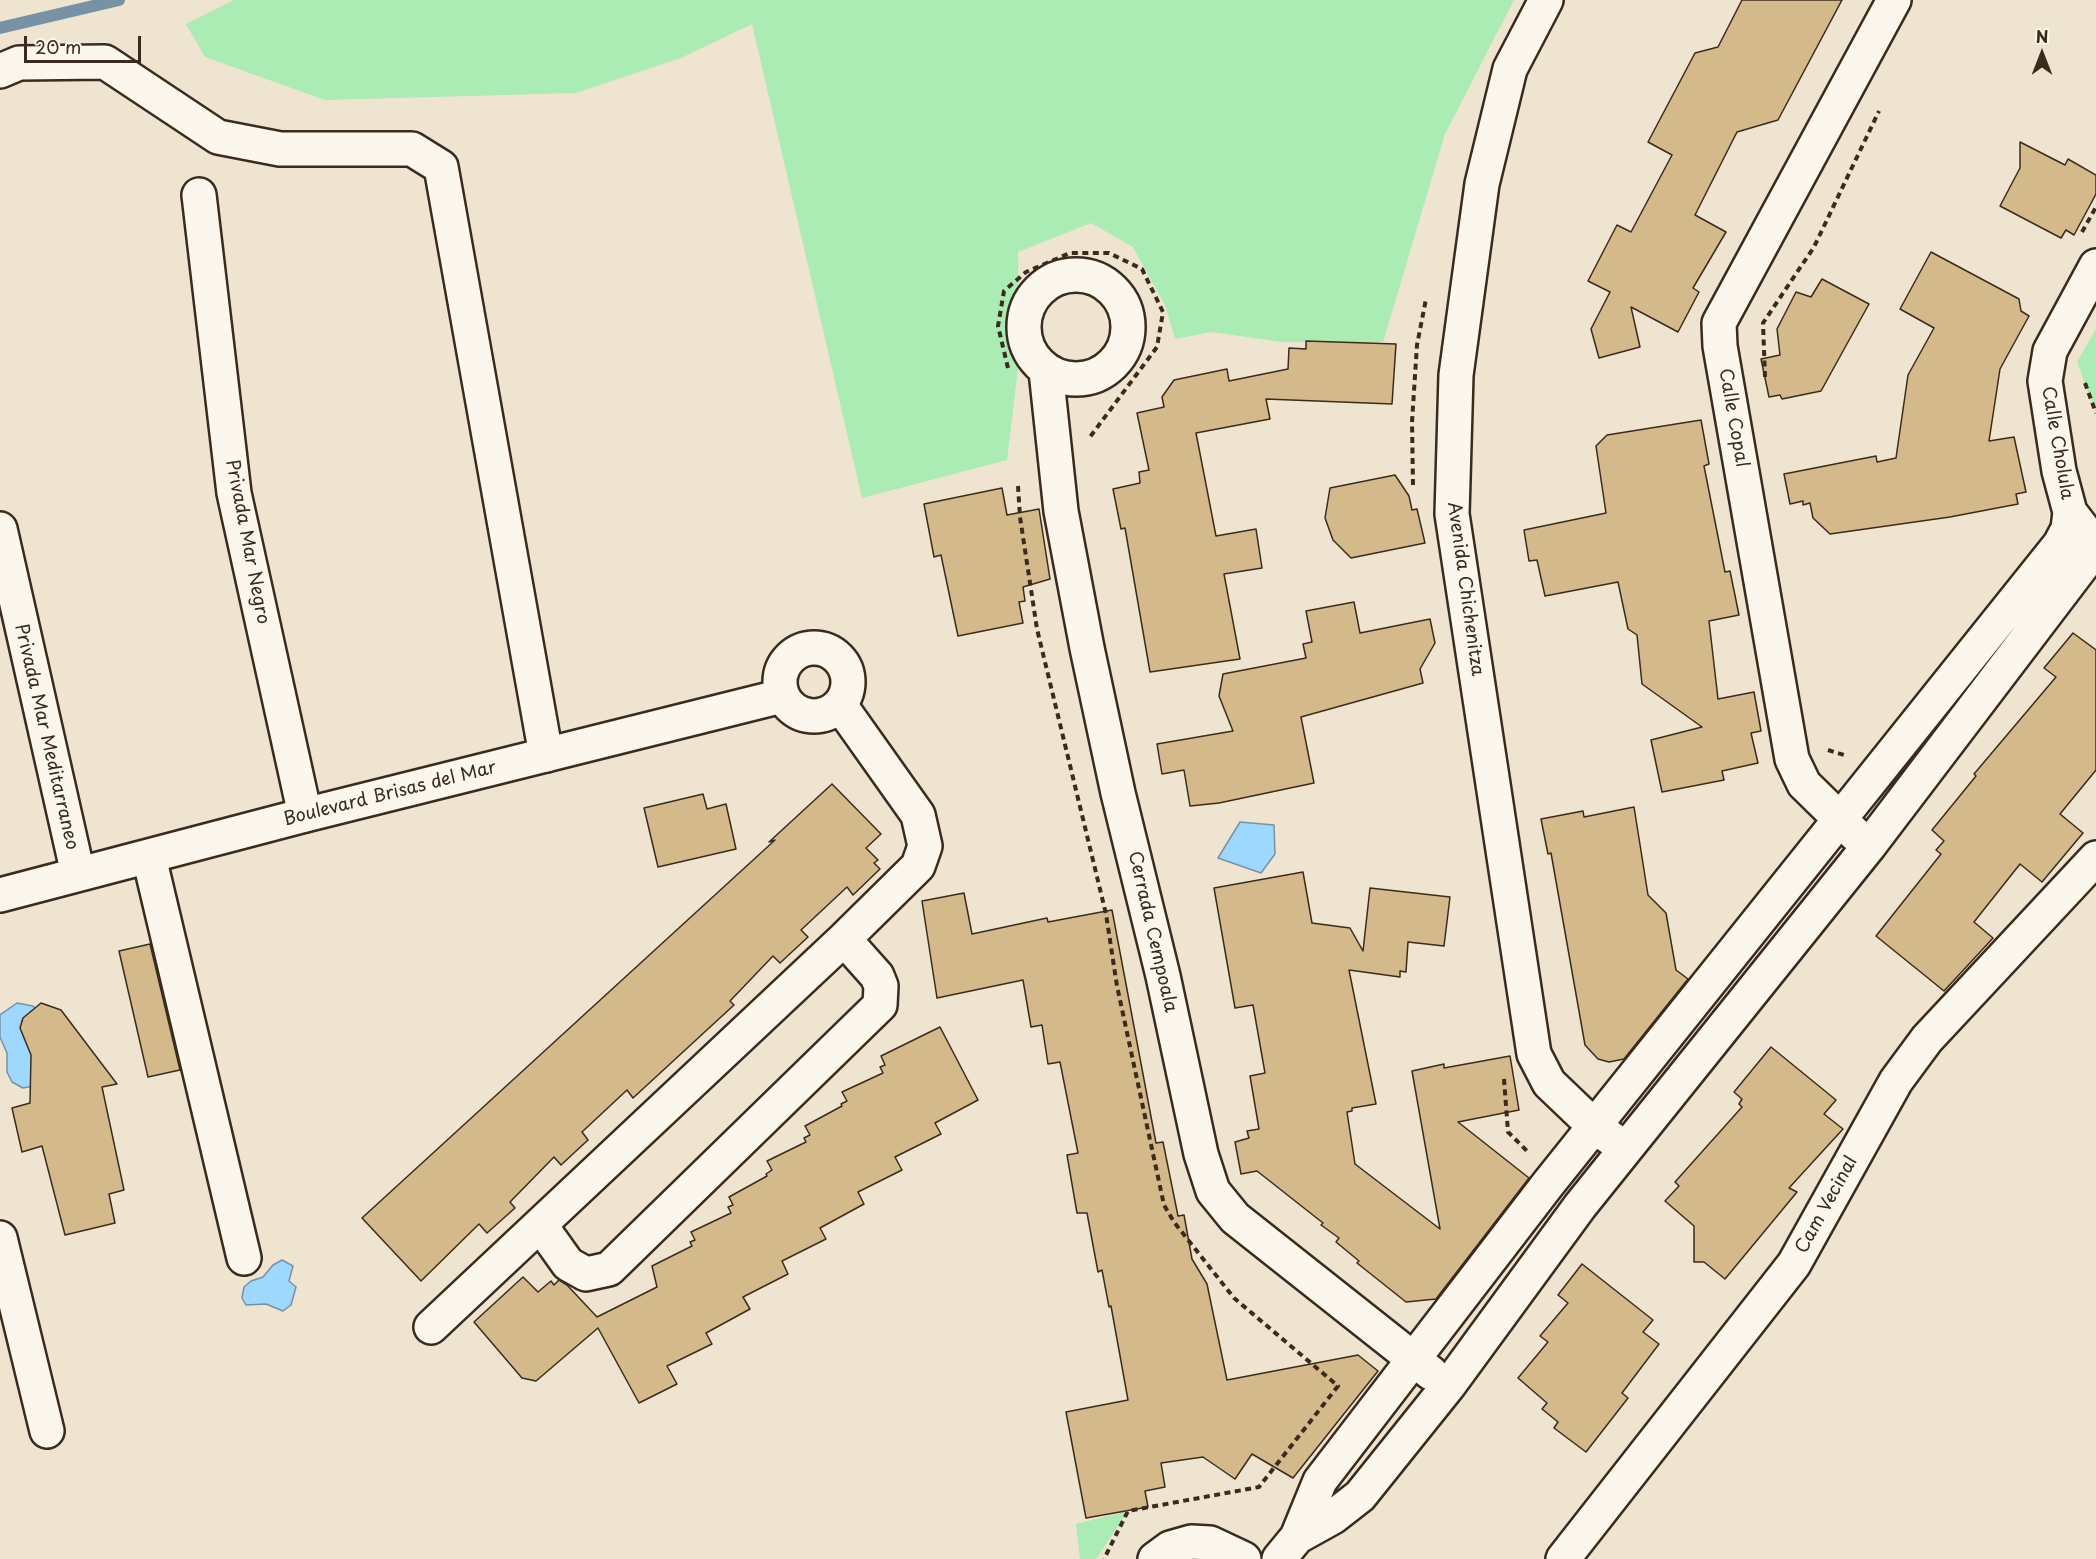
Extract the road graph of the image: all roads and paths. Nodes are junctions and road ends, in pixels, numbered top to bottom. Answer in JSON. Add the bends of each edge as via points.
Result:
{"nodes":[{"id":1,"x":1546,"y":0,"type":"edge"},
{"id":2,"x":1894,"y":0,"type":"edge"},
{"id":3,"x":0,"y":70,"type":"edge"},
{"id":4,"x":1881,"y":107,"type":"dead end"},
{"id":5,"x":199,"y":195,"type":"dead end"},
{"id":6,"x":2096,"y":207,"type":"edge"},
{"id":7,"x":2080,"y":236,"type":"dead end"},
{"id":8,"x":2096,"y":266,"type":"edge"},
{"id":9,"x":1428,"y":290,"type":"dead end"},
{"id":10,"x":1046,"y":371,"type":"dead end"},
{"id":11,"x":1008,"y":372,"type":"dead end"},
{"id":12,"x":1766,"y":378,"type":"dead end"},
{"id":13,"x":1088,"y":439,"type":"dead end"},
{"id":14,"x":1018,"y":482,"type":"dead end"},
{"id":15,"x":1414,"y":489,"type":"dead end"},
{"id":16,"x":2070,"y":513,"type":"junction"},
{"id":17,"x":0,"y":529,"type":"edge"},
{"id":18,"x":782,"y":696,"type":"junction"},
{"id":19,"x":840,"y":705,"type":"junction"},
{"id":20,"x":1825,"y":741,"type":"dead end"},
{"id":21,"x":546,"y":755,"type":"junction"},
{"id":22,"x":1854,"y":758,"type":"dead end"},
{"id":23,"x":305,"y":815,"type":"junction"},
{"id":24,"x":1839,"y":819,"type":"junction"},
{"id":25,"x":1869,"y":846,"type":"junction"},
{"id":26,"x":150,"y":857,"type":"junction"},
{"id":27,"x":2096,"y":858,"type":"edge"},
{"id":28,"x":78,"y":874,"type":"junction"},
{"id":29,"x":0,"y":895,"type":"edge"},
{"id":30,"x":844,"y":939,"type":"junction"},
{"id":31,"x":1503,"y":1068,"type":"dead end"},
{"id":32,"x":1594,"y":1126,"type":"junction"},
{"id":33,"x":1626,"y":1149,"type":"junction"},
{"id":34,"x":1533,"y":1156,"type":"dead end"},
{"id":35,"x":541,"y":1226,"type":"junction"},
{"id":36,"x":0,"y":1238,"type":"edge"},
{"id":37,"x":244,"y":1258,"type":"dead end"},
{"id":38,"x":431,"y":1327,"type":"dead end"},
{"id":39,"x":1414,"y":1361,"type":"junction"},
{"id":40,"x":1449,"y":1385,"type":"junction"},
{"id":41,"x":47,"y":1431,"type":"dead end"},
{"id":42,"x":1288,"y":1548,"type":"edge"},
{"id":43,"x":1104,"y":1559,"type":"edge"},
{"id":44,"x":1155,"y":1559,"type":"edge"},
{"id":45,"x":1244,"y":1559,"type":"edge"},
{"id":46,"x":1563,"y":1559,"type":"edge"}],
"edges":[{"from":1,"to":32,"type":"street","name":"Avenida Chichenitza","via":[[1510,69],[1482,184],[1456,375],[1452,514],[1534,1054],[1549,1083]]},
{"from":2,"to":24,"type":"street","name":"Calle Copal","via":[[1719,323],[1791,759],[1804,784]]},
{"from":3,"to":21,"type":"street","via":[[19,63],[105,62],[218,137],[280,148],[412,148],[441,167]]},
{"from":4,"to":12,"type":"path","via":[[1814,247],[1763,323]]},
{"from":5,"to":23,"type":"street","name":"Privada Mar Negro","via":[[234,493]]},
{"from":6,"to":7,"type":"path"},
{"from":8,"to":16,"type":"street","name":"Calle Cholula","via":[[2050,351],[2045,381]]},
{"from":9,"to":15,"type":"path","via":[[1417,345],[1412,422]]},
{"from":10,"to":39,"type":"street","name":"Cerrada Cempoala","via":[[1061,511],[1087,648],[1201,1154],[1213,1191],[1235,1218]]},
{"from":11,"to":13,"type":"path","via":[[998,326],[1004,291],[1026,272],[1070,252],[1109,252],[1142,269],[1163,312],[1157,347]]},
{"from":14,"to":43,"type":"path","via":[[1037,629],[1106,914],[1117,986],[1164,1205],[1234,1298],[1338,1386],[1259,1487],[1128,1511]]},
{"from":16,"to":24,"type":"street","via":[[2068,529],[2060,544]]},
{"from":16,"to":25,"type":"street","name":"Calle Cholula","via":[[2090,538],[2091,554]]},
{"from":17,"to":28,"type":"street","name":"Privada Mar Meditarraneo"},
{"from":18,"to":19,"type":"street","via":[[793,710],[809,717],[826,715]]},
{"from":18,"to":19,"type":"street","via":[[779,682],[790,656],[818,648],[832,653],[848,677],[847,692]]},
{"from":18,"to":21,"type":"street","name":"Boulevard Brisas del Mar"},
{"from":19,"to":30,"type":"street","via":[[918,815],[925,846],[918,866]]},
{"from":20,"to":22,"type":"path","via":[[1828,750]]},
{"from":21,"to":23,"type":"street","name":"Boulevard Brisas del Mar"},
{"from":23,"to":26,"type":"street","name":"Boulevard Brisas del Mar"},
{"from":24,"to":25,"type":"street","name":"Calle Copal"},
{"from":24,"to":32,"type":"street"},
{"from":25,"to":33,"type":"street"},
{"from":26,"to":28,"type":"street","name":"Boulevard Brisas del Mar"},
{"from":26,"to":37,"type":"street"},
{"from":27,"to":46,"type":"street","name":"Cam Vecinal","via":[[1927,1039],[1896,1081],[1794,1264]]},
{"from":28,"to":29,"type":"street","name":"Boulevard Brisas del Mar"},
{"from":30,"to":35,"type":"street"},
{"from":30,"to":35,"type":"street","via":[[877,976],[880,1005],[609,1269],[586,1274],[568,1264]]},
{"from":31,"to":34,"type":"path","via":[[1508,1132]]},
{"from":32,"to":33,"type":"street","name":"Avenida Chichenitza"},
{"from":32,"to":39,"type":"street"},
{"from":33,"to":40,"type":"street"},
{"from":35,"to":38,"type":"street"},
{"from":36,"to":41,"type":"street"},
{"from":39,"to":40,"type":"street","name":"Cerrada Cempoala"},
{"from":39,"to":42,"type":"street","via":[[1320,1481]]},
{"from":40,"to":42,"type":"street","via":[[1360,1496]]},
{"from":44,"to":45,"type":"street","via":[[1170,1548],[1191,1542],[1210,1543]]}]}
